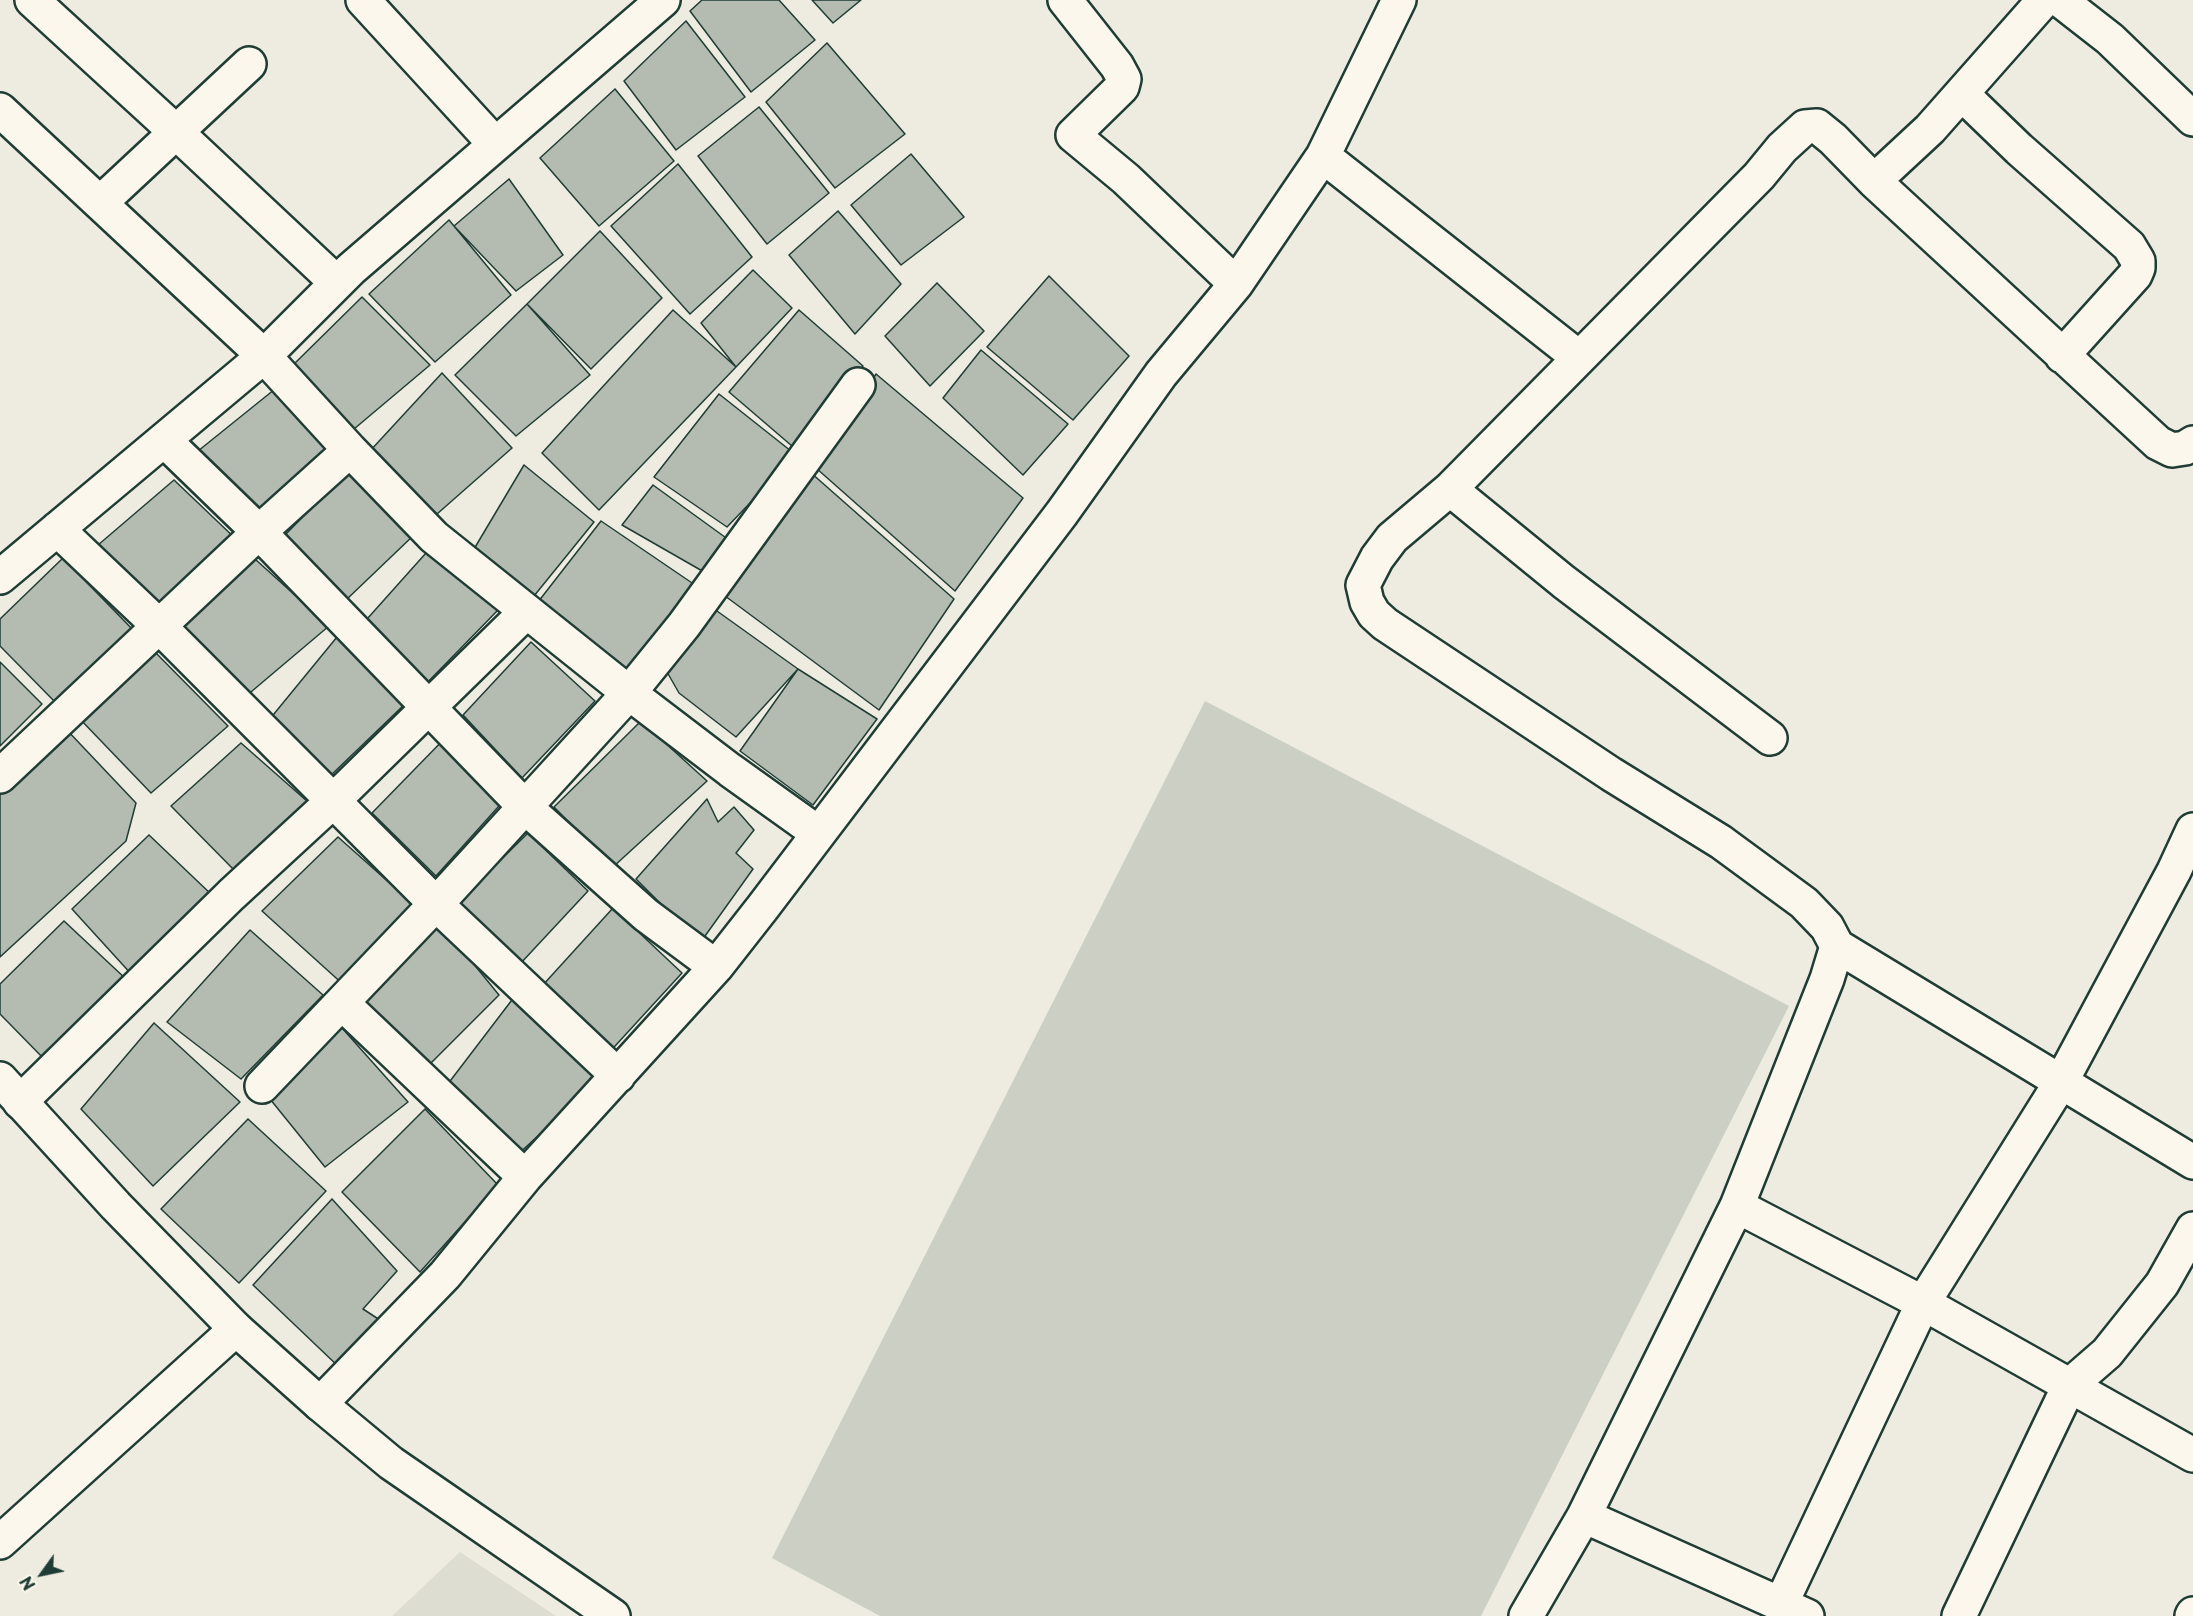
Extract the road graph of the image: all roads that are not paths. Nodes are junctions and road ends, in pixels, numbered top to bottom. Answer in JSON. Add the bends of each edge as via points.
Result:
{"nodes":[{"id":1,"x":32,"y":0,"type":"edge"},
{"id":2,"x":363,"y":0,"type":"edge"},
{"id":3,"x":663,"y":0,"type":"edge"},
{"id":4,"x":1065,"y":0,"type":"edge"},
{"id":5,"x":1399,"y":0,"type":"edge"},
{"id":6,"x":2043,"y":0,"type":"edge"},
{"id":7,"x":2060,"y":0,"type":"edge"},
{"id":8,"x":249,"y":64,"type":"dead end"},
{"id":9,"x":1962,"y":94,"type":"junction"},
{"id":10,"x":0,"y":110,"type":"edge"},
{"id":11,"x":2193,"y":119,"type":"edge"},
{"id":12,"x":176,"y":132,"type":"junction"},
{"id":13,"x":495,"y":144,"type":"junction"},
{"id":14,"x":1323,"y":156,"type":"junction"},
{"id":15,"x":1874,"y":182,"type":"junction"},
{"id":16,"x":100,"y":203,"type":"junction"},
{"id":17,"x":337,"y":283,"type":"junction"},
{"id":18,"x":1236,"y":284,"type":"junction"},
{"id":19,"x":264,"y":356,"type":"junction"},
{"id":20,"x":2062,"y":356,"type":"junction"},
{"id":21,"x":1578,"y":357,"type":"junction"},
{"id":22,"x":858,"y":385,"type":"dead end"},
{"id":23,"x":164,"y":440,"type":"junction"},
{"id":24,"x":2193,"y":443,"type":"edge"},
{"id":25,"x":350,"y":450,"type":"junction"},
{"id":26,"x":1450,"y":489,"type":"junction"},
{"id":27,"x":57,"y":529,"type":"junction"},
{"id":28,"x":259,"y":532,"type":"junction"},
{"id":29,"x":0,"y":577,"type":"edge"},
{"id":30,"x":526,"y":612,"type":"junction"},
{"id":31,"x":159,"y":626,"type":"junction"},
{"id":32,"x":629,"y":693,"type":"junction"},
{"id":33,"x":429,"y":708,"type":"junction"},
{"id":34,"x":1770,"y":738,"type":"dead end"},
{"id":35,"x":0,"y":776,"type":"edge"},
{"id":36,"x":333,"y":801,"type":"junction"},
{"id":37,"x":525,"y":807,"type":"junction"},
{"id":38,"x":2193,"y":831,"type":"edge"},
{"id":39,"x":818,"y":833,"type":"junction"},
{"id":40,"x":436,"y":904,"type":"junction"},
{"id":41,"x":1837,"y":946,"type":"junction"},
{"id":42,"x":716,"y":967,"type":"junction"},
{"id":43,"x":342,"y":1003,"type":"junction"},
{"id":44,"x":618,"y":1076,"type":"junction"},
{"id":45,"x":2061,"y":1082,"type":"junction"},
{"id":46,"x":262,"y":1086,"type":"dead end"},
{"id":47,"x":10,"y":1091,"type":"edge"},
{"id":48,"x":2193,"y":1162,"type":"edge"},
{"id":49,"x":525,"y":1177,"type":"junction"},
{"id":50,"x":1737,"y":1206,"type":"junction"},
{"id":51,"x":2193,"y":1229,"type":"edge"},
{"id":52,"x":1923,"y":1304,"type":"junction"},
{"id":53,"x":236,"y":1329,"type":"junction"},
{"id":54,"x":2069,"y":1386,"type":"junction"},
{"id":55,"x":320,"y":1404,"type":"junction"},
{"id":56,"x":2193,"y":1455,"type":"edge"},
{"id":57,"x":1584,"y":1516,"type":"junction"},
{"id":58,"x":0,"y":1542,"type":"edge"},
{"id":59,"x":1794,"y":1610,"type":"edge"},
{"id":60,"x":613,"y":1616,"type":"edge"},
{"id":61,"x":1526,"y":1616,"type":"edge"},
{"id":62,"x":1959,"y":1616,"type":"edge"}],
"edges":[{"from":1,"to":12,"type":"street"},
{"from":2,"to":13,"type":"street"},
{"from":3,"to":13,"type":"street"},
{"from":4,"to":18,"type":"street","via":[[1124,79],[1122,87],[1073,135],[1126,179]]},
{"from":5,"to":14,"type":"street"},
{"from":6,"to":9,"type":"street"},
{"from":7,"to":11,"type":"street","via":[[2110,39]]},
{"from":8,"to":12,"type":"street"},
{"from":9,"to":15,"type":"street"},
{"from":9,"to":20,"type":"street","via":[[2129,246],[2138,261],[2135,275]]},
{"from":10,"to":16,"type":"street"},
{"from":12,"to":16,"type":"street"},
{"from":12,"to":17,"type":"street"},
{"from":13,"to":17,"type":"street"},
{"from":14,"to":18,"type":"street"},
{"from":14,"to":21,"type":"street"},
{"from":15,"to":20,"type":"street"},
{"from":15,"to":21,"type":"street","via":[[1817,126],[1805,127]]},
{"from":16,"to":19,"type":"street"},
{"from":17,"to":19,"type":"street"},
{"from":18,"to":39,"type":"street","via":[[1161,374],[1062,513]]},
{"from":19,"to":23,"type":"street"},
{"from":19,"to":25,"type":"street"},
{"from":20,"to":24,"type":"street","via":[[2158,443],[2172,450]]},
{"from":21,"to":26,"type":"street"},
{"from":22,"to":32,"type":"street","via":[[684,625]]},
{"from":23,"to":27,"type":"street"},
{"from":23,"to":28,"type":"street"},
{"from":25,"to":28,"type":"street"},
{"from":25,"to":30,"type":"street","via":[[434,537]]},
{"from":26,"to":34,"type":"street","via":[[1564,582]]},
{"from":26,"to":41,"type":"street","via":[[1392,538],[1377,558],[1363,585],[1374,614],[1602,768],[1721,842],[1804,903],[1827,927]]},
{"from":27,"to":29,"type":"street"},
{"from":27,"to":31,"type":"street"},
{"from":28,"to":31,"type":"street"},
{"from":28,"to":33,"type":"street"},
{"from":30,"to":32,"type":"street"},
{"from":30,"to":33,"type":"street"},
{"from":31,"to":35,"type":"street"},
{"from":31,"to":36,"type":"street"},
{"from":32,"to":37,"type":"street"},
{"from":32,"to":39,"type":"street"},
{"from":33,"to":36,"type":"street"},
{"from":33,"to":37,"type":"street"},
{"from":36,"to":40,"type":"street"},
{"from":36,"to":47,"type":"street"},
{"from":37,"to":40,"type":"street"},
{"from":37,"to":42,"type":"street","via":[[646,915]]},
{"from":38,"to":45,"type":"street"},
{"from":39,"to":42,"type":"street"},
{"from":40,"to":43,"type":"street"},
{"from":40,"to":44,"type":"street"},
{"from":41,"to":45,"type":"street"},
{"from":41,"to":50,"type":"street"},
{"from":42,"to":44,"type":"street"},
{"from":43,"to":46,"type":"street"},
{"from":43,"to":49,"type":"street"},
{"from":44,"to":49,"type":"street"},
{"from":45,"to":48,"type":"street"},
{"from":45,"to":52,"type":"street"},
{"from":47,"to":53,"type":"street"},
{"from":49,"to":55,"type":"street","via":[[445,1275]]},
{"from":50,"to":52,"type":"street"},
{"from":50,"to":57,"type":"street"},
{"from":51,"to":54,"type":"street","via":[[2162,1284],[2107,1353]]},
{"from":52,"to":54,"type":"street"},
{"from":52,"to":59,"type":"street"},
{"from":53,"to":55,"type":"street"},
{"from":53,"to":58,"type":"street"},
{"from":54,"to":56,"type":"street"},
{"from":54,"to":62,"type":"street"},
{"from":55,"to":60,"type":"street","via":[[391,1463]]},
{"from":57,"to":59,"type":"street"},
{"from":57,"to":61,"type":"street"}]}
